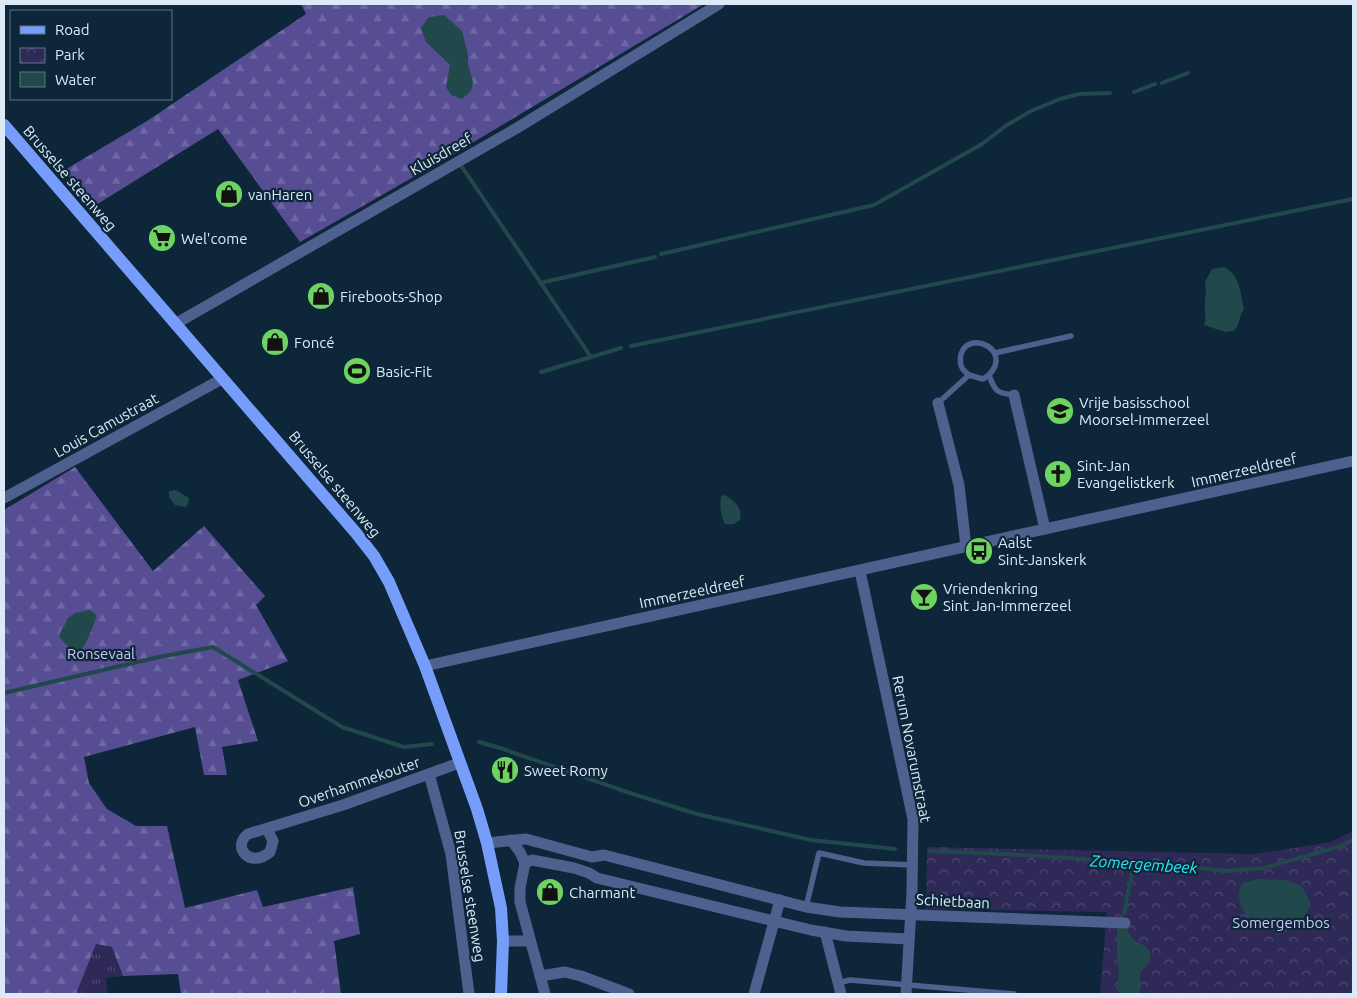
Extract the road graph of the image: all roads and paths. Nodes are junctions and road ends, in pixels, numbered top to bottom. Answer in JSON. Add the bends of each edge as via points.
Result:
{"nodes":[{"id":1,"x":720,"y":4,"type":"edge"},
{"id":2,"x":4,"y":125,"type":"edge"},
{"id":3,"x":175,"y":324,"type":"junction"},
{"id":4,"x":1071,"y":336,"type":"dead end"},
{"id":5,"x":995,"y":353,"type":"junction"},
{"id":6,"x":968,"y":375,"type":"junction"},
{"id":7,"x":989,"y":375,"type":"junction"},
{"id":8,"x":222,"y":379,"type":"junction"},
{"id":9,"x":1014,"y":395,"type":"joint"},
{"id":10,"x":938,"y":403,"type":"joint"},
{"id":11,"x":1353,"y":461,"type":"edge"},
{"id":12,"x":4,"y":498,"type":"edge"},
{"id":13,"x":1045,"y":529,"type":"junction"},
{"id":14,"x":966,"y":547,"type":"junction"},
{"id":15,"x":860,"y":571,"type":"junction"},
{"id":16,"x":425,"y":666,"type":"junction"},
{"id":17,"x":460,"y":763,"type":"junction"},
{"id":18,"x":429,"y":774,"type":"junction"},
{"id":19,"x":267,"y":829,"type":"dead end"},
{"id":20,"x":511,"y":840,"type":"junction"},
{"id":21,"x":487,"y":843,"type":"junction"},
{"id":22,"x":592,"y":857,"type":"junction"},
{"id":23,"x":525,"y":862,"type":"junction"},
{"id":24,"x":913,"y":865,"type":"junction"},
{"id":25,"x":589,"y":873,"type":"junction"},
{"id":26,"x":780,"y":900,"type":"junction"},
{"id":27,"x":806,"y":907,"type":"junction"},
{"id":28,"x":911,"y":914,"type":"junction"},
{"id":29,"x":775,"y":922,"type":"junction"},
{"id":30,"x":1120,"y":923,"type":"dead end"},
{"id":31,"x":825,"y":932,"type":"junction"},
{"id":32,"x":909,"y":938,"type":"junction"},
{"id":33,"x":503,"y":941,"type":"junction"},
{"id":34,"x":529,"y":941,"type":"junction"},
{"id":35,"x":540,"y":976,"type":"junction"},
{"id":36,"x":843,"y":984,"type":"edge"},
{"id":37,"x":906,"y":989,"type":"edge"},
{"id":38,"x":977,"y":993,"type":"edge"},
{"id":39,"x":469,"y":994,"type":"edge"},
{"id":40,"x":501,"y":994,"type":"edge"},
{"id":41,"x":545,"y":994,"type":"edge"},
{"id":42,"x":629,"y":994,"type":"edge"},
{"id":43,"x":754,"y":994,"type":"edge"},
{"id":44,"x":1014,"y":994,"type":"edge"}],
"edges":[{"from":1,"to":3,"type":"street","name":"Kluisdreef","via":[[517,128]]},
{"from":2,"to":3,"type":"main road","name":"Brusselse steenweg"},
{"from":3,"to":8,"type":"main road","name":"Brusselse steenweg"},
{"from":4,"to":5,"type":"lane"},
{"from":5,"to":6,"type":"lane","via":[[982,343],[970,344],[963,350],[960,360]]},
{"from":5,"to":7,"type":"lane","via":[[996,362]]},
{"from":6,"to":7,"type":"lane","via":[[984,379]]},
{"from":6,"to":10,"type":"lane"},
{"from":7,"to":9,"type":"lane","via":[[1000,393]]},
{"from":8,"to":12,"type":"street","name":"Louis Camustraat"},
{"from":8,"to":16,"type":"main road","name":"Brusselse steenweg","via":[[374,556],[389,582]]},
{"from":9,"to":13,"type":"street"},
{"from":10,"to":14,"type":"street","via":[[959,485]]},
{"from":11,"to":13,"type":"street","name":"Immerzeeldreef"},
{"from":13,"to":14,"type":"street","name":"Immerzeeldreef"},
{"from":14,"to":15,"type":"street","name":"Immerzeeldreef"},
{"from":15,"to":16,"type":"street","name":"Immerzeeldreef"},
{"from":15,"to":24,"type":"street","name":"Rerum Novarumstraat","via":[[913,819]]},
{"from":16,"to":17,"type":"main road","name":"Brusselse steenweg"},
{"from":17,"to":18,"type":"street","name":"Overhammekouter"},
{"from":17,"to":21,"type":"main road","name":"Brusselse steenweg"},
{"from":18,"to":19,"type":"street","name":"Overhammekouter"},
{"from":18,"to":39,"type":"street","name":"Brusselse steenweg","via":[[451,854]]},
{"from":20,"to":21,"type":"street","name":"Schietbaan"},
{"from":20,"to":22,"type":"street","name":"Schietbaan","via":[[526,839]]},
{"from":20,"to":23,"type":"street"},
{"from":21,"to":33,"type":"main road","name":"Brusselse steenweg","via":[[501,908]]},
{"from":22,"to":25,"type":"street"},
{"from":22,"to":26,"type":"street","name":"Schietbaan","via":[[604,856]]},
{"from":23,"to":25,"type":"street","via":[[532,860]]},
{"from":23,"to":34,"type":"street","via":[[520,902]]},
{"from":24,"to":27,"type":"lane","via":[[864,863],[820,852]]},
{"from":24,"to":28,"type":"street","name":"Rerum Novarumstraat"},
{"from":25,"to":29,"type":"street","via":[[597,878]]},
{"from":26,"to":27,"type":"street","name":"Schietbaan"},
{"from":26,"to":29,"type":"street"},
{"from":27,"to":28,"type":"street","name":"Schietbaan","via":[[840,912]]},
{"from":28,"to":30,"type":"street","name":"Schietbaan"},
{"from":28,"to":32,"type":"street","name":"Rerum Novarumstraat"},
{"from":29,"to":31,"type":"street"},
{"from":29,"to":43,"type":"street"},
{"from":31,"to":32,"type":"street"},
{"from":31,"to":36,"type":"street"},
{"from":32,"to":37,"type":"street","name":"Rerum Novarumstraat"},
{"from":33,"to":34,"type":"street","name":"Brusselse steenweg"},
{"from":33,"to":40,"type":"main road","name":"Brusselse steenweg"},
{"from":34,"to":35,"type":"street"},
{"from":35,"to":41,"type":"street"},
{"from":35,"to":42,"type":"street","via":[[565,972]]},
{"from":36,"to":37,"type":"lane"},
{"from":37,"to":38,"type":"lane"},
{"from":38,"to":44,"type":"lane"}]}
